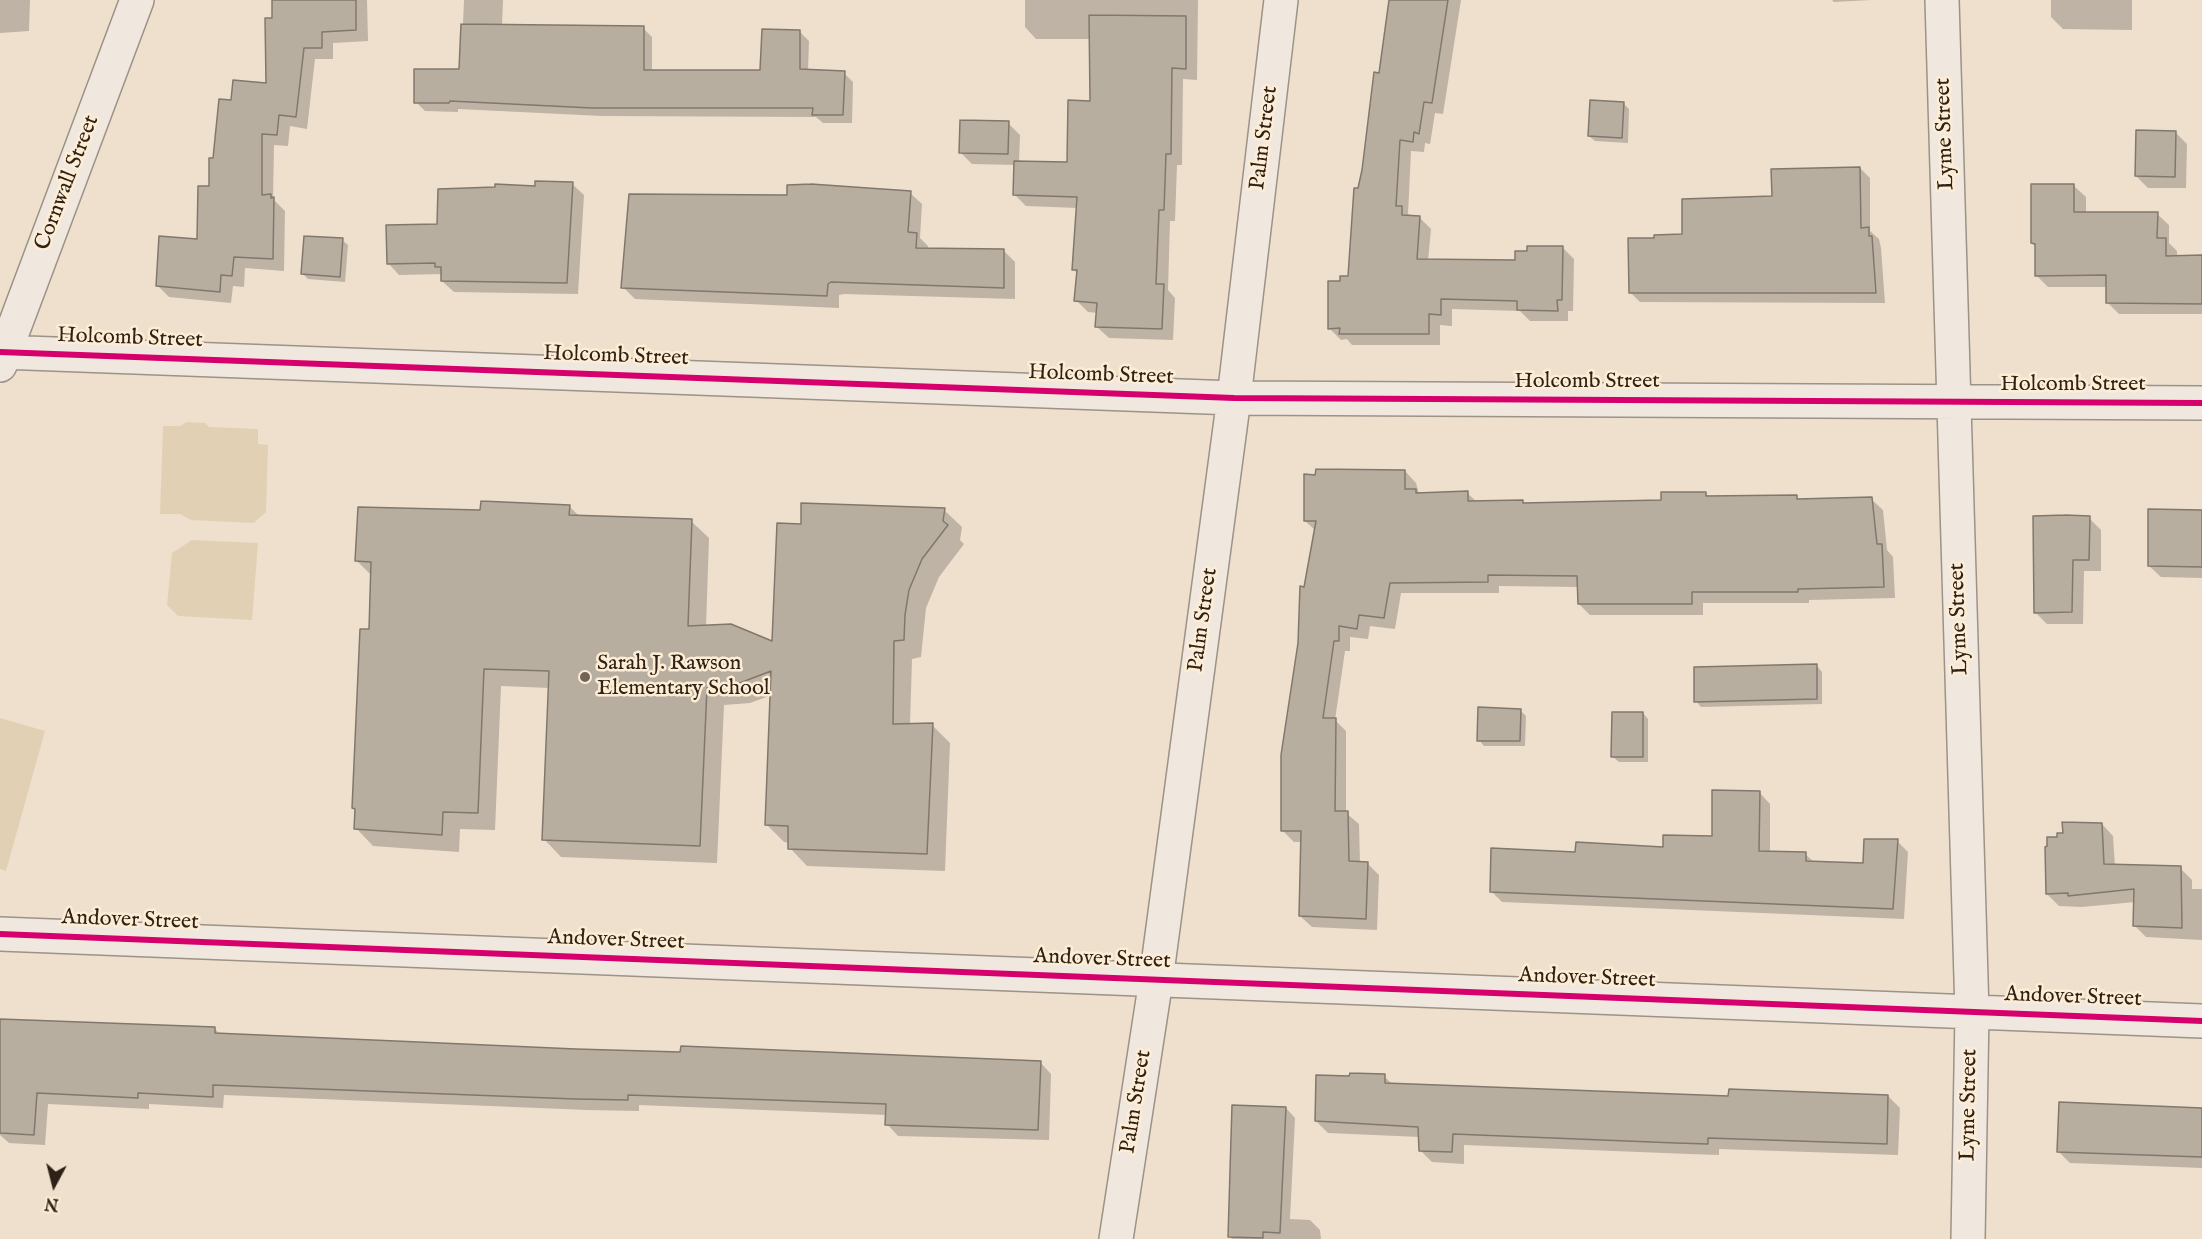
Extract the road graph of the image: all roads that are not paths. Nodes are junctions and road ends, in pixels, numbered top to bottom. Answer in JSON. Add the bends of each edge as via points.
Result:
{"nodes":[{"id":1,"x":137,"y":0,"type":"edge"},
{"id":2,"x":1281,"y":0,"type":"edge"},
{"id":3,"x":1942,"y":0,"type":"edge"},
{"id":4,"x":2,"y":357,"type":"edge"},
{"id":5,"x":1234,"y":398,"type":"junction"},
{"id":6,"x":1953,"y":402,"type":"junction"},
{"id":7,"x":2202,"y":403,"type":"edge"},
{"id":8,"x":0,"y":933,"type":"edge"},
{"id":9,"x":1156,"y":980,"type":"junction"},
{"id":10,"x":1972,"y":1012,"type":"junction"},
{"id":11,"x":2202,"y":1021,"type":"edge"},
{"id":12,"x":1116,"y":1239,"type":"edge"},
{"id":13,"x":1968,"y":1239,"type":"edge"}],
"edges":[{"from":1,"to":4,"type":"street","name":"Cornwall Street"},
{"from":2,"to":5,"type":"street","name":"Palm Street"},
{"from":3,"to":6,"type":"street","name":"Lyme Street"},
{"from":4,"to":5,"type":"street","name":"Holcomb Street"},
{"from":5,"to":6,"type":"street","name":"Holcomb Street"},
{"from":5,"to":9,"type":"street","name":"Palm Street"},
{"from":6,"to":7,"type":"street","name":"Holcomb Street"},
{"from":6,"to":10,"type":"street","name":"Lyme Street"},
{"from":8,"to":9,"type":"street","name":"Andover Street"},
{"from":9,"to":10,"type":"street","name":"Andover Street"},
{"from":9,"to":12,"type":"street","name":"Palm Street"},
{"from":10,"to":11,"type":"street","name":"Andover Street"},
{"from":10,"to":13,"type":"street","name":"Lyme Street"}]}
